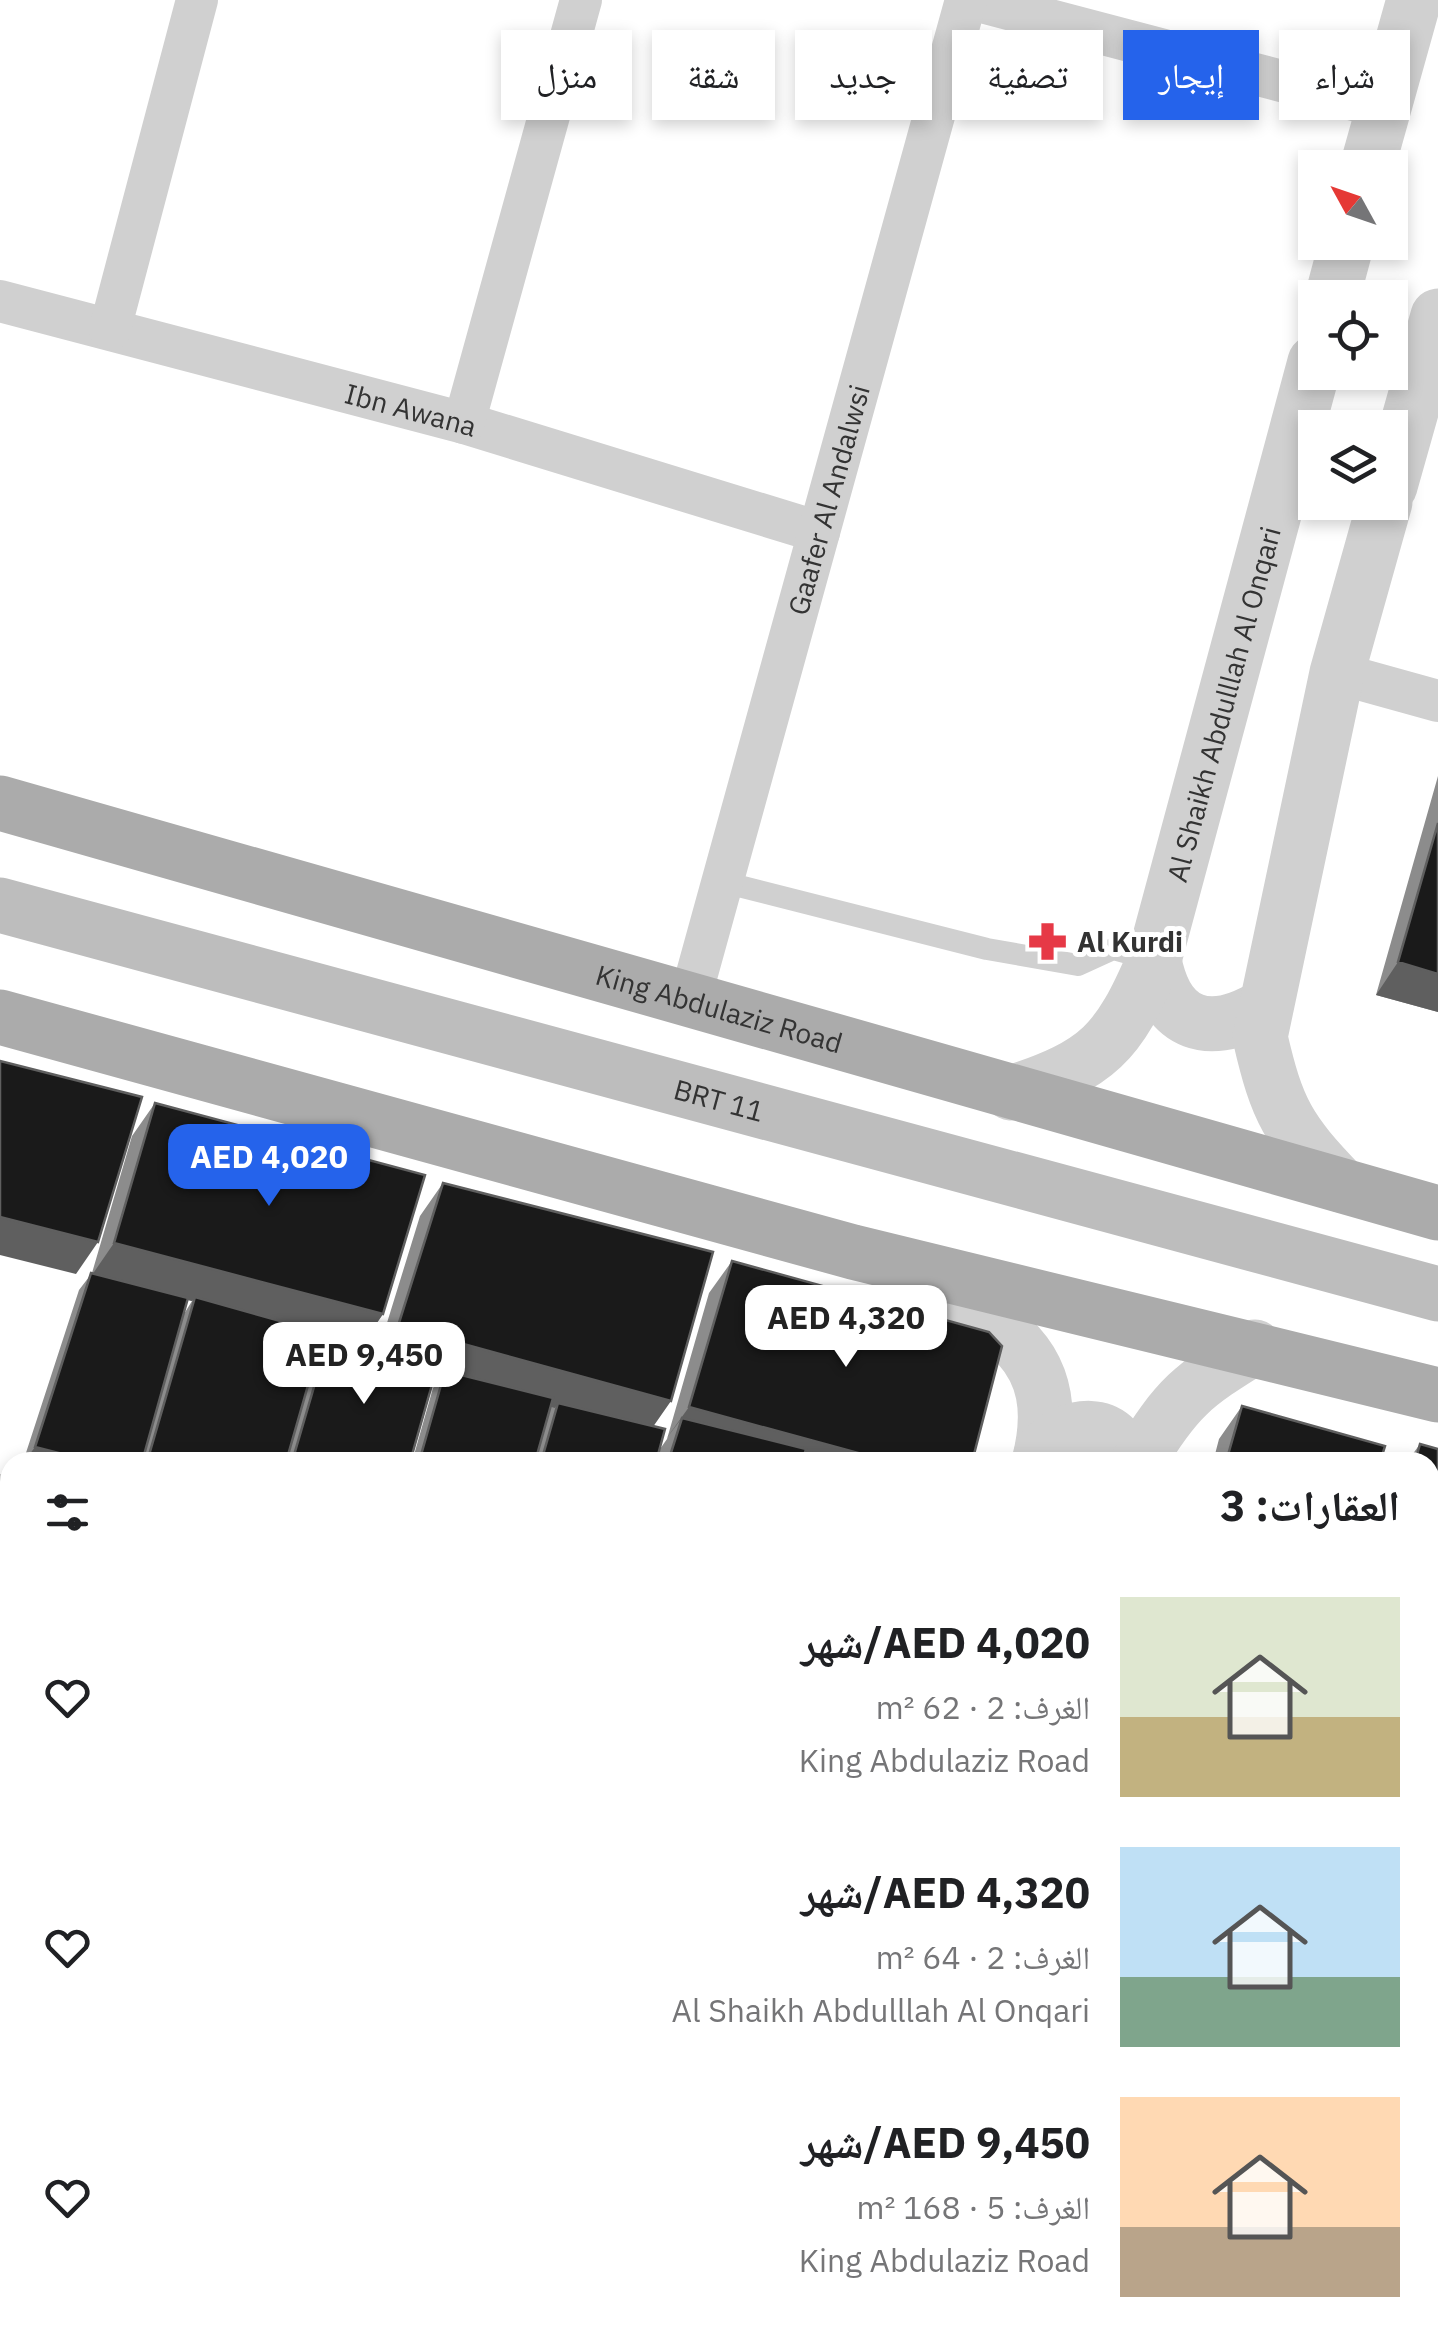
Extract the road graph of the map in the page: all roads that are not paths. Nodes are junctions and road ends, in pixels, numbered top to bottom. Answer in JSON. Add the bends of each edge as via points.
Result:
{"nodes":[{"id":1,"x":196,"y":0,"type":"edge"},
{"id":2,"x":582,"y":0,"type":"edge"},
{"id":3,"x":966,"y":0,"type":"edge"},
{"id":4,"x":974,"y":0,"type":"edge"},
{"id":5,"x":1414,"y":0,"type":"edge"},
{"id":6,"x":1406,"y":30,"type":"edge"},
{"id":7,"x":1279,"y":80,"type":"edge"},
{"id":8,"x":1381,"y":120,"type":"edge"},
{"id":9,"x":1373,"y":150,"type":"edge"},
{"id":10,"x":0,"y":301,"type":"edge"},
{"id":11,"x":1438,"y":316,"type":"edge"},
{"id":12,"x":110,"y":329,"type":"junction"},
{"id":13,"x":1307,"y":390,"type":"edge"},
{"id":14,"x":464,"y":422,"type":"junction"},
{"id":15,"x":1408,"y":422,"type":"edge"},
{"id":16,"x":1380,"y":520,"type":"edge"},
{"id":17,"x":819,"y":532,"type":"junction"},
{"id":18,"x":1337,"y":673,"type":"junction"},
{"id":19,"x":1438,"y":701,"type":"edge"},
{"id":20,"x":0,"y":803,"type":"edge"},
{"id":21,"x":723,"y":882,"type":"junction"},
{"id":22,"x":0,"y":905,"type":"edge"},
{"id":23,"x":1154,"y":960,"type":"junction"},
{"id":24,"x":690,"y":999,"type":"junction"},
{"id":25,"x":1265,"y":1006,"type":"junction"},
{"id":26,"x":0,"y":1017,"type":"edge"},
{"id":27,"x":1011,"y":1093,"type":"junction"},
{"id":28,"x":1341,"y":1185,"type":"junction"},
{"id":29,"x":1438,"y":1213,"type":"edge"},
{"id":30,"x":853,"y":1252,"type":"junction"},
{"id":31,"x":1438,"y":1294,"type":"edge"},
{"id":32,"x":1256,"y":1347,"type":"junction"},
{"id":33,"x":1438,"y":1394,"type":"edge"},
{"id":34,"x":1041,"y":1452,"type":"edge"},
{"id":35,"x":1044,"y":1452,"type":"edge"},
{"id":36,"x":1120,"y":1452,"type":"edge"},
{"id":37,"x":1144,"y":1452,"type":"edge"}],
"edges":[{"from":1,"to":12,"type":"street"},
{"from":2,"to":14,"type":"street"},
{"from":3,"to":17,"type":"street","name":"Gaafer Al Andalwsi"},
{"from":4,"to":7,"type":"street"},
{"from":5,"to":6,"type":"street"},
{"from":8,"to":9,"type":"street"},
{"from":10,"to":12,"type":"street","name":"Ibn Awana"},
{"from":11,"to":15,"type":"street"},
{"from":12,"to":14,"type":"street","name":"Ibn Awana"},
{"from":13,"to":23,"type":"street","name":"Al Shaikh Abdulllah Al Onqari"},
{"from":14,"to":17,"type":"street","name":"Ibn Awana"},
{"from":16,"to":18,"type":"street"},
{"from":17,"to":21,"type":"street","name":"Gaafer Al Andalwsi"},
{"from":18,"to":19,"type":"street"},
{"from":18,"to":25,"type":"street"},
{"from":20,"to":24,"type":"main road","name":"King Abdulaziz Road"},
{"from":21,"to":23,"type":"lane","via":[[1078,966],[1112,949]]},
{"from":21,"to":24,"type":"street","name":"Gaafer Al Andalwsi"},
{"from":22,"to":31,"type":"main road","name":"BRT 11"},
{"from":23,"to":25,"type":"street","via":[[1159,988],[1190,1018],[1230,1024]]},
{"from":23,"to":27,"type":"street","name":"Al Shaikh Abdulllah Al Onqari","via":[[1128,1020],[1094,1057]]},
{"from":24,"to":27,"type":"main road","name":"King Abdulaziz Road"},
{"from":25,"to":28,"type":"street","via":[[1260,1037],[1274,1097],[1303,1145]]},
{"from":26,"to":30,"type":"main road"},
{"from":27,"to":28,"type":"main road","name":"King Abdulaziz Road"},
{"from":28,"to":29,"type":"main road","name":"King Abdulaziz Road"},
{"from":30,"to":32,"type":"main road"},
{"from":30,"to":34,"type":"street","via":[[988,1315],[1028,1354],[1040,1384]]},
{"from":32,"to":33,"type":"main road"},
{"from":32,"to":37,"type":"street","via":[[1194,1385]]},
{"from":35,"to":36,"type":"street","via":[[1073,1426],[1112,1438]]}]}
